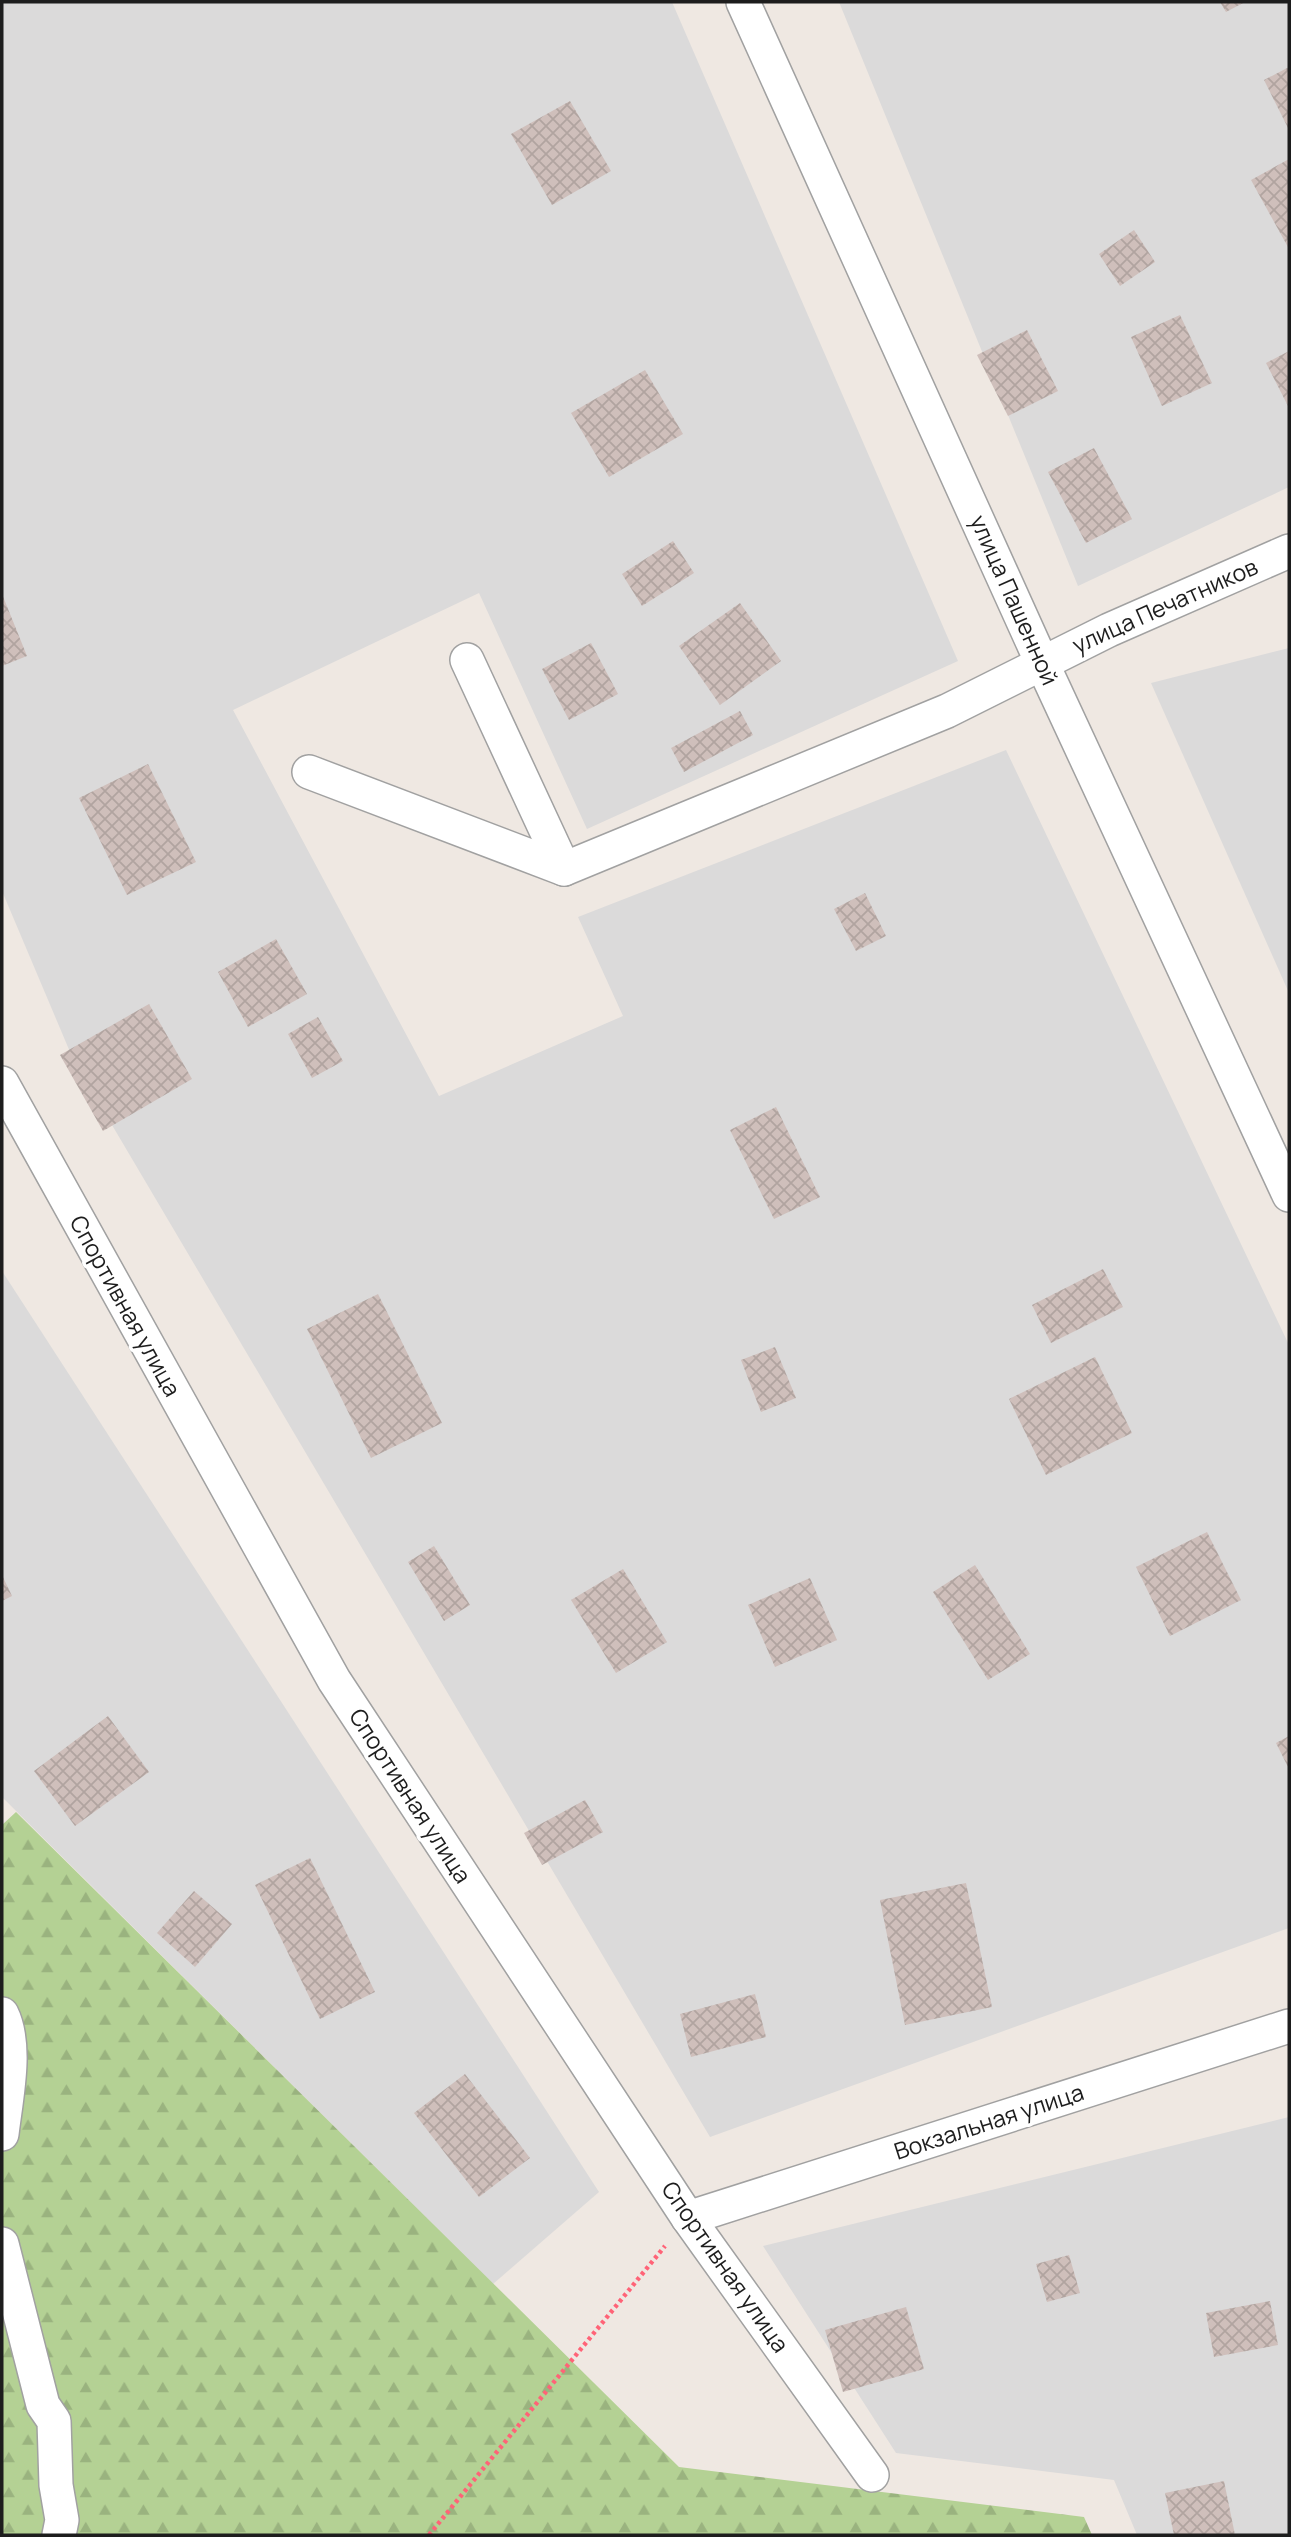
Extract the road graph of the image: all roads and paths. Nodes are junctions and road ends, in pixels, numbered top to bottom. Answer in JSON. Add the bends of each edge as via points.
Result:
{"nodes":[{"id":1,"x":743,"y":2,"type":"edge"},
{"id":2,"x":1289,"y":551,"type":"edge"},
{"id":3,"x":467,"y":660,"type":"dead end"},
{"id":4,"x":1042,"y":663,"type":"junction"},
{"id":5,"x":309,"y":772,"type":"dead end"},
{"id":6,"x":564,"y":869,"type":"junction"},
{"id":7,"x":2,"y":1083,"type":"edge"},
{"id":8,"x":1289,"y":1195,"type":"edge"},
{"id":9,"x":2,"y":2014,"type":"edge"},
{"id":10,"x":1289,"y":2026,"type":"edge"},
{"id":11,"x":2,"y":2134,"type":"edge"},
{"id":12,"x":688,"y":2218,"type":"junction"},
{"id":13,"x":2,"y":2244,"type":"edge"},
{"id":14,"x":873,"y":2475,"type":"dead end"},
{"id":15,"x":59,"y":2535,"type":"edge"},
{"id":16,"x":429,"y":2535,"type":"edge"}],
"edges":[{"from":1,"to":4,"type":"street","name":"улица Пашенной"},
{"from":2,"to":4,"type":"street","name":"улица Печатников"},
{"from":3,"to":6,"type":"street"},
{"from":4,"to":6,"type":"street","name":"улица Печатников","via":[[947,711]]},
{"from":4,"to":8,"type":"street","name":"улица Пашенной"},
{"from":5,"to":6,"type":"street"},
{"from":7,"to":12,"type":"street","name":"Спортивная улица","via":[[334,1680]]},
{"from":9,"to":11,"type":"street","via":[[7,2024],[10,2075]]},
{"from":10,"to":12,"type":"street","name":"Вокзальная улица"},
{"from":12,"to":14,"type":"street","name":"Спортивная улица"},
{"from":12,"to":16,"type":"path"},
{"from":13,"to":15,"type":"street","via":[[43,2405],[54,2421],[62,2520]]}]}
